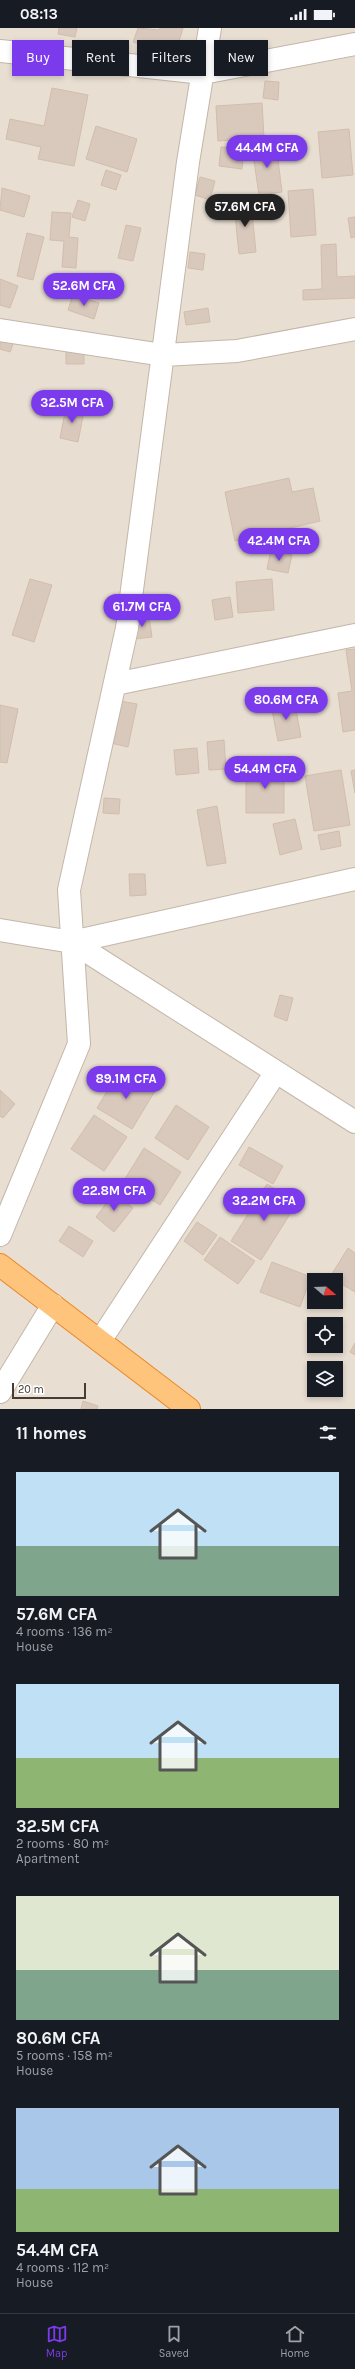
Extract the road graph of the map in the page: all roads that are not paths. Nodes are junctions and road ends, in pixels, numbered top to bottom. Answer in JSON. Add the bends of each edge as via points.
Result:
{"nodes":[{"id":1,"x":210,"y":28,"type":"edge"},
{"id":2,"x":355,"y":44,"type":"edge"},
{"id":3,"x":0,"y":51,"type":"edge"},
{"id":4,"x":206,"y":54,"type":"edge"},
{"id":5,"x":137,"y":66,"type":"edge"},
{"id":6,"x":206,"y":72,"type":"edge"},
{"id":7,"x":202,"y":76,"type":"edge"},
{"id":8,"x":355,"y":329,"type":"edge"},
{"id":9,"x":0,"y":330,"type":"edge"},
{"id":10,"x":163,"y":355,"type":"junction"},
{"id":11,"x":355,"y":634,"type":"edge"},
{"id":12,"x":115,"y":684,"type":"junction"},
{"id":13,"x":355,"y":879,"type":"edge"},
{"id":14,"x":0,"y":930,"type":"edge"},
{"id":15,"x":72,"y":942,"type":"junction"},
{"id":16,"x":276,"y":1072,"type":"junction"},
{"id":17,"x":355,"y":1122,"type":"edge"},
{"id":18,"x":0,"y":1235,"type":"edge"},
{"id":19,"x":0,"y":1265,"type":"edge"},
{"id":20,"x":53,"y":1305,"type":"junction"},
{"id":21,"x":100,"y":1341,"type":"junction"},
{"id":22,"x":0,"y":1392,"type":"edge"},
{"id":23,"x":189,"y":1409,"type":"edge"}],
"edges":[{"from":1,"to":4,"type":"street"},
{"from":2,"to":6,"type":"street"},
{"from":3,"to":5,"type":"street"},
{"from":7,"to":10,"type":"street","via":[[188,162]]},
{"from":8,"to":10,"type":"street","via":[[237,351]]},
{"from":9,"to":10,"type":"street"},
{"from":10,"to":12,"type":"street","via":[[127,628]]},
{"from":11,"to":12,"type":"street"},
{"from":12,"to":15,"type":"street","via":[[68,890]]},
{"from":13,"to":15,"type":"street"},
{"from":14,"to":15,"type":"street"},
{"from":15,"to":16,"type":"street"},
{"from":15,"to":18,"type":"street","via":[[79,1044]]},
{"from":16,"to":17,"type":"street"},
{"from":16,"to":21,"type":"street"},
{"from":19,"to":20,"type":"highway"},
{"from":20,"to":21,"type":"highway"},
{"from":20,"to":22,"type":"street"},
{"from":21,"to":23,"type":"highway"}]}
